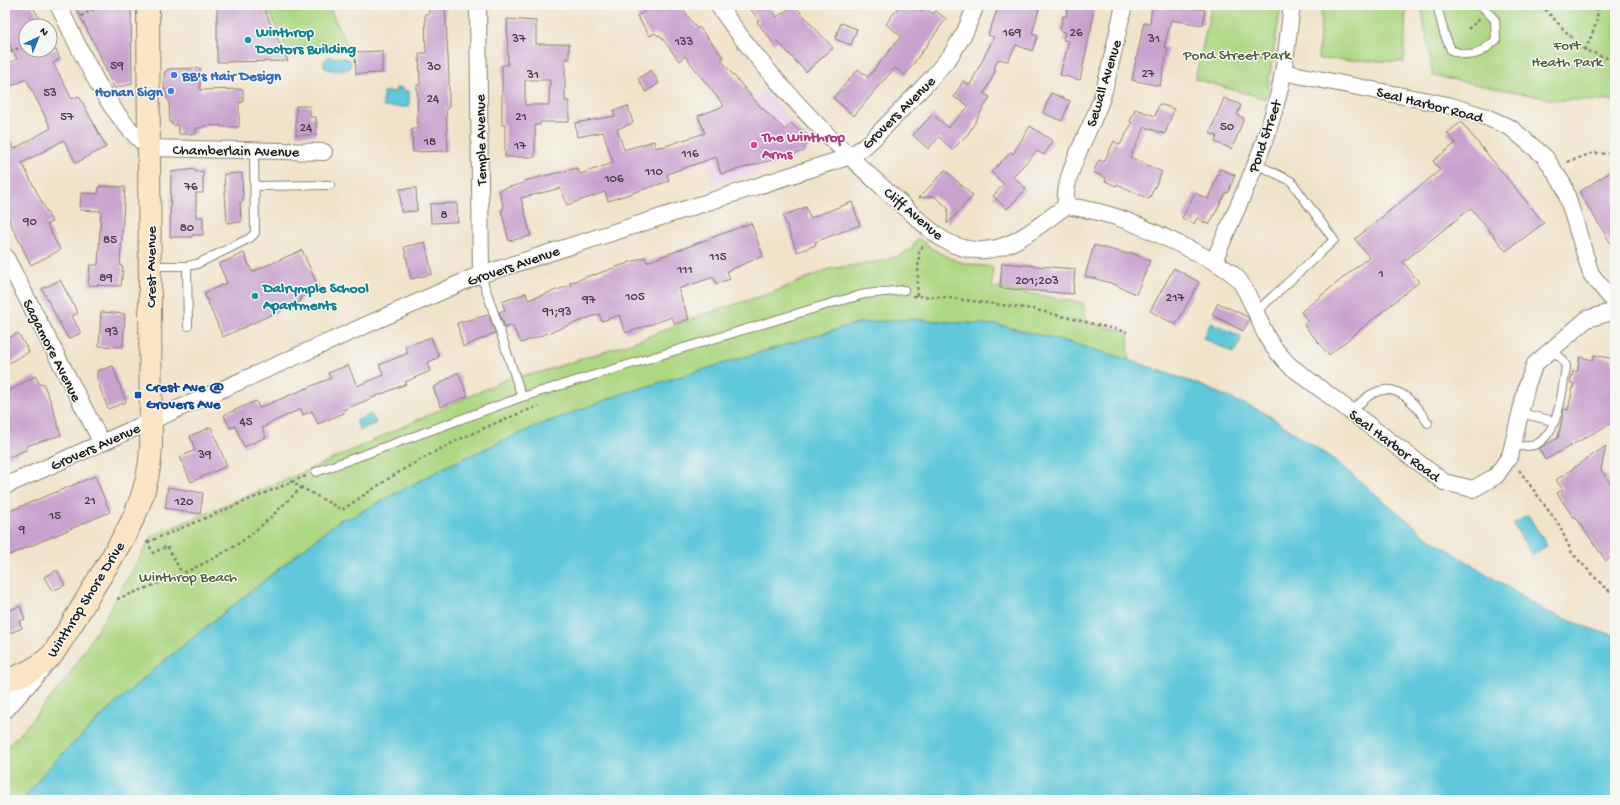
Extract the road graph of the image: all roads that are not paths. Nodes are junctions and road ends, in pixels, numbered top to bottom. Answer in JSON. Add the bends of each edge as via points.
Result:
{"nodes":[{"id":1,"x":58,"y":5,"type":"edge"},
{"id":2,"x":148,"y":5,"type":"edge"},
{"id":3,"x":478,"y":5,"type":"edge"},
{"id":4,"x":718,"y":5,"type":"edge"},
{"id":5,"x":976,"y":5,"type":"edge"},
{"id":6,"x":1124,"y":5,"type":"edge"},
{"id":7,"x":1292,"y":5,"type":"edge"},
{"id":8,"x":1437,"y":5,"type":"edge"},
{"id":9,"x":1479,"y":5,"type":"edge"},
{"id":10,"x":1283,"y":72,"type":"junction"},
{"id":11,"x":149,"y":148,"type":"junction"},
{"id":12,"x":254,"y":151,"type":"junction"},
{"id":13,"x":324,"y":152,"type":"dead end"},
{"id":14,"x":848,"y":157,"type":"junction"},
{"id":15,"x":1256,"y":164,"type":"junction"},
{"id":16,"x":330,"y":185,"type":"dead end"},
{"id":17,"x":255,"y":186,"type":"junction"},
{"id":18,"x":1066,"y":206,"type":"junction"},
{"id":19,"x":5,"y":256,"type":"edge"},
{"id":20,"x":1214,"y":261,"type":"junction"},
{"id":21,"x":150,"y":266,"type":"junction"},
{"id":22,"x":188,"y":266,"type":"junction"},
{"id":23,"x":482,"y":275,"type":"junction"},
{"id":24,"x":904,"y":290,"type":"dead end"},
{"id":25,"x":1615,"y":303,"type":"edge"},
{"id":26,"x":1615,"y":311,"type":"edge"},
{"id":27,"x":1256,"y":312,"type":"junction"},
{"id":28,"x":188,"y":326,"type":"dead end"},
{"id":29,"x":1552,"y":350,"type":"junction"},
{"id":30,"x":522,"y":397,"type":"junction"},
{"id":31,"x":1352,"y":412,"type":"junction"},
{"id":32,"x":1520,"y":413,"type":"junction"},
{"id":33,"x":151,"y":421,"type":"junction"},
{"id":34,"x":1554,"y":421,"type":"junction"},
{"id":35,"x":1428,"y":423,"type":"dead end"},
{"id":36,"x":102,"y":443,"type":"junction"},
{"id":37,"x":1511,"y":451,"type":"junction"},
{"id":38,"x":316,"y":472,"type":"road end"},
{"id":39,"x":5,"y":486,"type":"edge"},
{"id":40,"x":130,"y":524,"type":"joint"},
{"id":41,"x":52,"y":655,"type":"junction"},
{"id":42,"x":5,"y":680,"type":"edge"},
{"id":43,"x":5,"y":708,"type":"edge"}],
"edges":[{"from":1,"to":11,"type":"street","via":[[107,99],[126,126]]},
{"from":2,"to":11,"type":"main road","name":"Crest Avenue"},
{"from":3,"to":23,"type":"street","name":"Temple Avenue"},
{"from":4,"to":14,"type":"street","name":"Cliff Avenue","via":[[768,71]]},
{"from":5,"to":14,"type":"street","name":"Grovers Avenue","via":[[961,40],[944,63],[872,140]]},
{"from":6,"to":18,"type":"street","name":"Sewall Avenue","via":[[1103,94],[1067,181]]},
{"from":7,"to":10,"type":"street","name":"Pond Street"},
{"from":8,"to":9,"type":"lane","via":[[1451,50],[1465,56],[1481,52],[1496,40],[1495,20]]},
{"from":10,"to":15,"type":"street","name":"Pond Street"},
{"from":10,"to":25,"type":"street","name":"Seal Harbor Road","via":[[1448,105],[1511,128],[1545,157],[1564,186],[1591,274]]},
{"from":11,"to":12,"type":"street","name":"Chamberlain Avenue"},
{"from":11,"to":21,"type":"main road","name":"Crest Avenue"},
{"from":12,"to":13,"type":"street","name":"Chamberlain Avenue"},
{"from":12,"to":17,"type":"lane"},
{"from":14,"to":18,"type":"street","name":"Cliff Avenue","via":[[938,236],[962,247],[992,249],[1012,243]]},
{"from":14,"to":23,"type":"street","name":"Grovers Avenue"},
{"from":15,"to":20,"type":"street","name":"Pond Street"},
{"from":15,"to":27,"type":"lane","via":[[1291,181],[1334,240]]},
{"from":16,"to":17,"type":"lane"},
{"from":17,"to":22,"type":"lane","via":[[254,235],[197,264]]},
{"from":18,"to":20,"type":"street","via":[[1122,218]]},
{"from":19,"to":36,"type":"street","name":"Sagamore Avenue"},
{"from":20,"to":27,"type":"street","name":"Seal Harbor Road","via":[[1238,279]]},
{"from":21,"to":22,"type":"lane"},
{"from":21,"to":33,"type":"main road","name":"Crest Avenue"},
{"from":22,"to":28,"type":"lane"},
{"from":23,"to":30,"type":"lane"},
{"from":23,"to":33,"type":"street","name":"Grovers Avenue"},
{"from":24,"to":30,"type":"lane","via":[[865,294],[832,303]]},
{"from":26,"to":29,"type":"street","name":"Seal Harbor Road","via":[[1587,319]]},
{"from":27,"to":31,"type":"street","name":"Seal Harbor Road","via":[[1269,341],[1289,365]]},
{"from":29,"to":32,"type":"street","name":"Seal Harbor Road","via":[[1535,364]]},
{"from":29,"to":34,"type":"lane","via":[[1566,366],[1560,405]]},
{"from":30,"to":38,"type":"lane"},
{"from":31,"to":35,"type":"lane","via":[[1364,399],[1379,390],[1397,390],[1420,409]]},
{"from":31,"to":37,"type":"street","name":"Seal Harbor Road","via":[[1444,482],[1473,489],[1496,476]]},
{"from":32,"to":34,"type":"lane"},
{"from":32,"to":37,"type":"street","name":"Seal Harbor Road"},
{"from":33,"to":36,"type":"street","name":"Grovers Avenue"},
{"from":33,"to":40,"type":"main road","name":"Crest Avenue","via":[[148,480]]},
{"from":34,"to":37,"type":"lane","via":[[1547,434],[1536,444]]},
{"from":36,"to":39,"type":"street","name":"Grovers Avenue"},
{"from":40,"to":41,"type":"main road","name":"Winthrop Shore Drive"},
{"from":41,"to":42,"type":"main road","via":[[29,672]]},
{"from":41,"to":43,"type":"street","name":"Winthrop Shore Drive"}]}
